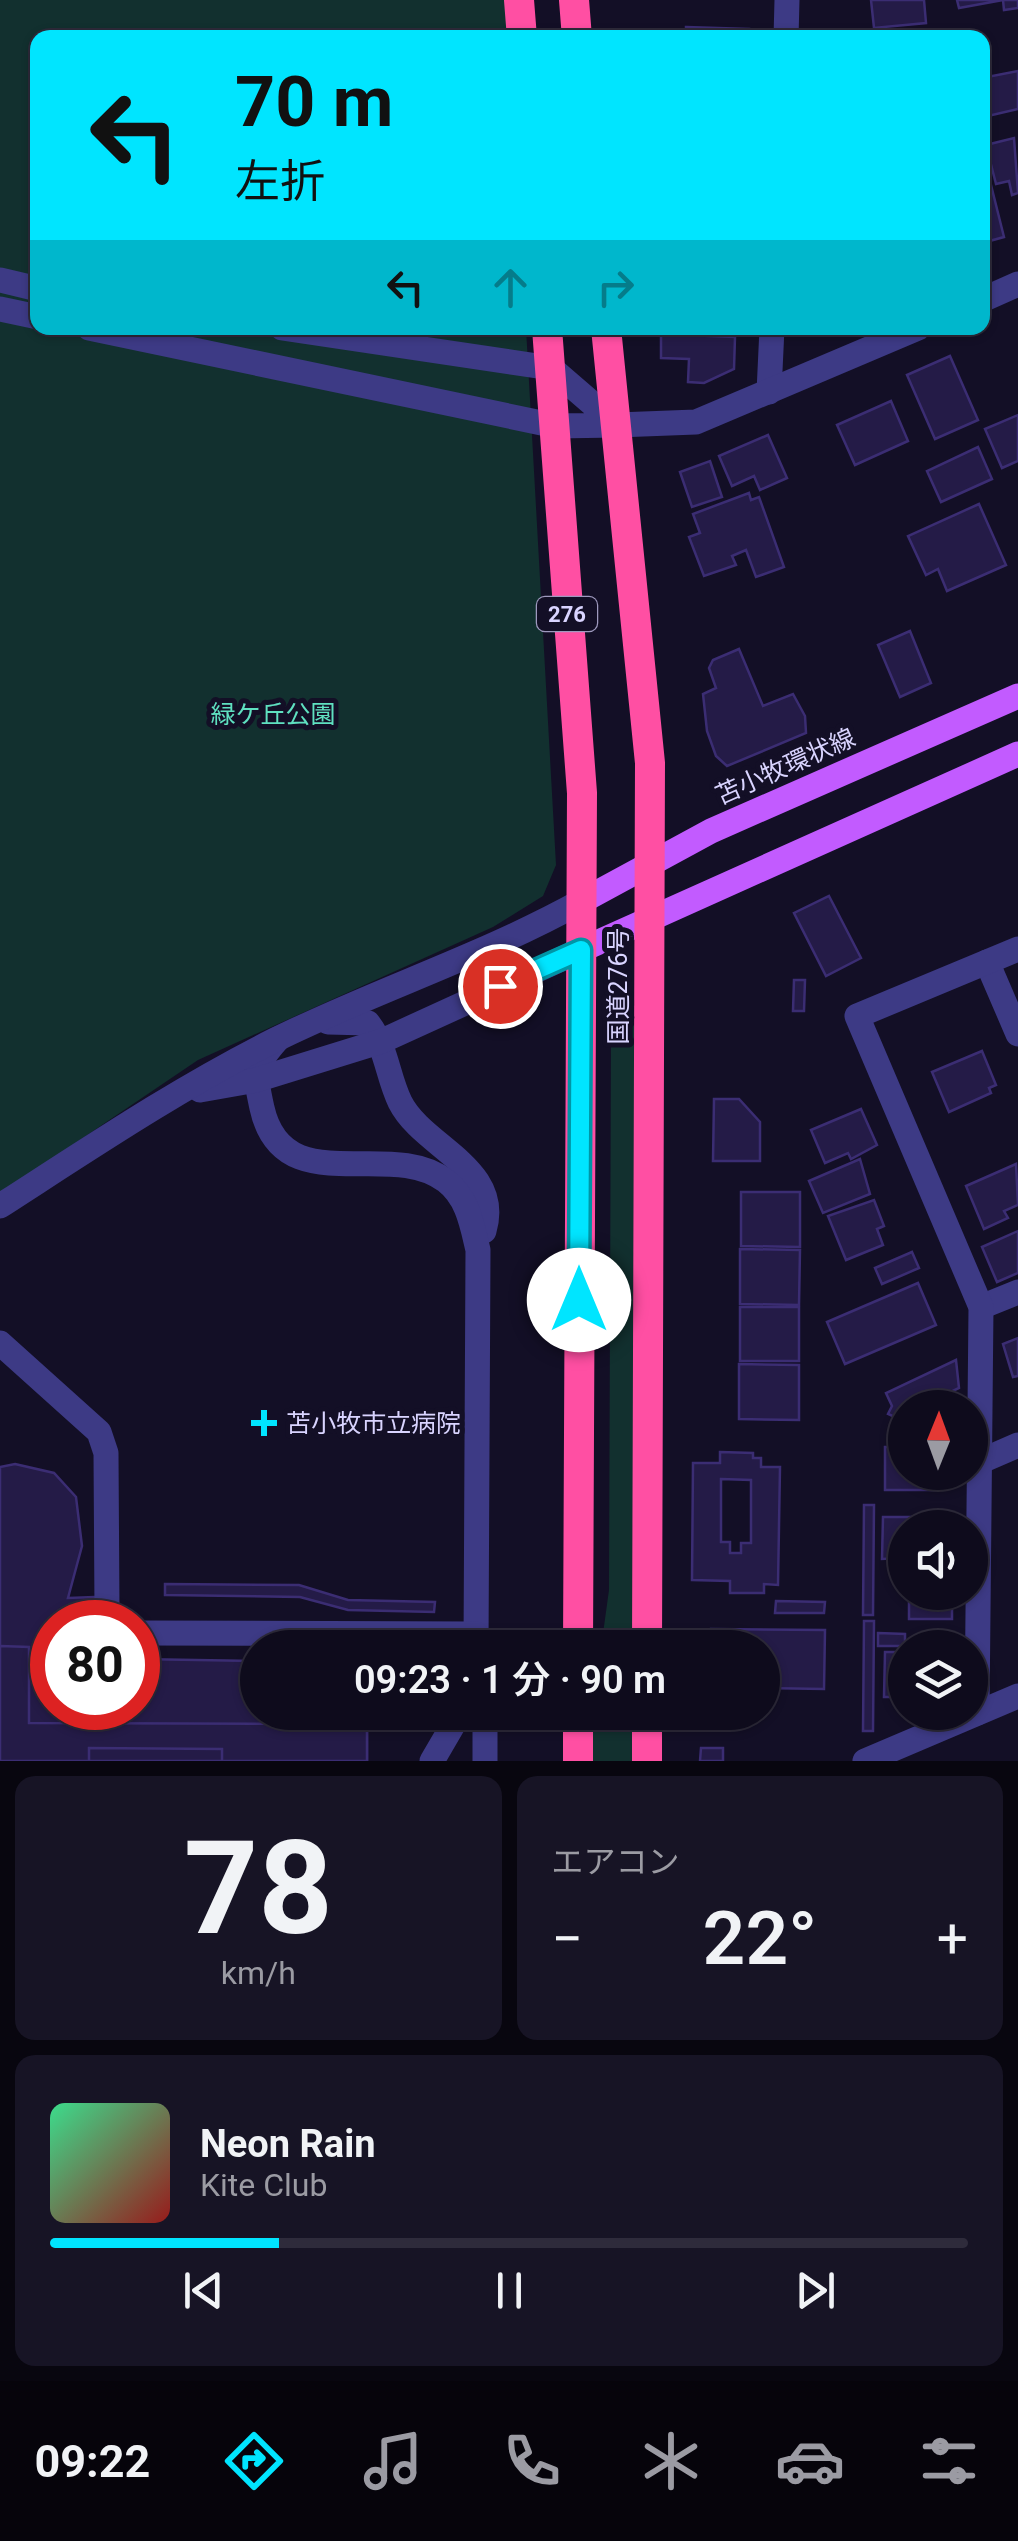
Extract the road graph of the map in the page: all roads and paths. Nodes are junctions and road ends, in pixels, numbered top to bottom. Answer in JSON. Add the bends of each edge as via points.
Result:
{"nodes":[{"id":1,"x":518,"y":0,"type":"edge"},
{"id":2,"x":574,"y":0,"type":"edge"},
{"id":3,"x":787,"y":0,"type":"edge"},
{"id":4,"x":521,"y":30,"type":"edge"},
{"id":5,"x":576,"y":30,"type":"edge"},
{"id":6,"x":786,"y":30,"type":"edge"},
{"id":7,"x":0,"y":280,"type":"edge"},
{"id":8,"x":1018,"y":284,"type":"edge"},
{"id":9,"x":30,"y":286,"type":"edge"},
{"id":10,"x":990,"y":296,"type":"edge"},
{"id":11,"x":0,"y":309,"type":"edge"},
{"id":12,"x":30,"y":315,"type":"edge"},
{"id":13,"x":122,"y":335,"type":"edge"},
{"id":14,"x":329,"y":335,"type":"edge"},
{"id":15,"x":549,"y":335,"type":"edge"},
{"id":16,"x":607,"y":335,"type":"edge"},
{"id":17,"x":772,"y":335,"type":"edge"},
{"id":18,"x":902,"y":335,"type":"edge"},
{"id":19,"x":551,"y":368,"type":"junction"},
{"id":20,"x":770,"y":392,"type":"junction"},
{"id":21,"x":617,"y":424,"type":"junction"},
{"id":22,"x":556,"y":426,"type":"junction"},
{"id":23,"x":1018,"y":696,"type":"edge"},
{"id":24,"x":1018,"y":754,"type":"edge"},
{"id":25,"x":648,"y":864,"type":"junction"},
{"id":26,"x":582,"y":901,"type":"junction"},
{"id":27,"x":648,"y":918,"type":"junction"},
{"id":28,"x":1018,"y":949,"type":"edge"},
{"id":29,"x":581,"y":950,"type":"junction"},
{"id":30,"x":987,"y":962,"type":"junction"},
{"id":31,"x":316,"y":1024,"type":"junction"},
{"id":32,"x":1018,"y":1034,"type":"edge"},
{"id":33,"x":278,"y":1039,"type":"junction"},
{"id":34,"x":382,"y":1041,"type":"junction"},
{"id":35,"x":256,"y":1080,"type":"junction"},
{"id":36,"x":176,"y":1094,"type":"junction"},
{"id":37,"x":0,"y":1206,"type":"edge"},
{"id":38,"x":478,"y":1250,"type":"junction"},
{"id":39,"x":1018,"y":1292,"type":"edge"},
{"id":40,"x":981,"y":1306,"type":"junction"},
{"id":41,"x":0,"y":1343,"type":"edge"},
{"id":42,"x":980,"y":1390,"type":"edge"},
{"id":43,"x":1018,"y":1446,"type":"edge"},
{"id":44,"x":988,"y":1458,"type":"edge"},
{"id":45,"x":979,"y":1490,"type":"edge"},
{"id":46,"x":107,"y":1600,"type":"edge"},
{"id":47,"x":476,"y":1630,"type":"edge"},
{"id":48,"x":578,"y":1630,"type":"edge"},
{"id":49,"x":647,"y":1630,"type":"edge"},
{"id":50,"x":978,"y":1630,"type":"edge"},
{"id":51,"x":160,"y":1634,"type":"edge"},
{"id":52,"x":240,"y":1635,"type":"edge"},
{"id":53,"x":1018,"y":1696,"type":"edge"},
{"id":54,"x":988,"y":1708,"type":"edge"},
{"id":55,"x":448,"y":1730,"type":"edge"},
{"id":56,"x":453,"y":1730,"type":"edge"},
{"id":57,"x":485,"y":1730,"type":"edge"},
{"id":58,"x":578,"y":1730,"type":"edge"},
{"id":59,"x":646,"y":1730,"type":"edge"},
{"id":60,"x":937,"y":1730,"type":"edge"},
{"id":61,"x":432,"y":1761,"type":"edge"},
{"id":62,"x":452,"y":1761,"type":"edge"},
{"id":63,"x":485,"y":1761,"type":"edge"},
{"id":64,"x":578,"y":1761,"type":"edge"},
{"id":65,"x":646,"y":1761,"type":"edge"},
{"id":66,"x":865,"y":1761,"type":"edge"}],
"edges":[{"from":1,"to":4,"type":"highway"},
{"from":2,"to":5,"type":"highway"},
{"from":3,"to":6,"type":"street"},
{"from":7,"to":9,"type":"street"},
{"from":8,"to":10,"type":"street"},
{"from":11,"to":12,"type":"street"},
{"from":13,"to":22,"type":"street"},
{"from":14,"to":19,"type":"street"},
{"from":15,"to":19,"type":"highway","name":"国道276号","number":"276"},
{"from":16,"to":21,"type":"highway","name":"国道276号","number":"276"},
{"from":17,"to":20,"type":"street"},
{"from":18,"to":20,"type":"street"},
{"from":19,"to":21,"type":"street"},
{"from":19,"to":22,"type":"highway","name":"国道276号","number":"276"},
{"from":20,"to":21,"type":"street","via":[[696,422]]},
{"from":21,"to":22,"type":"street"},
{"from":21,"to":25,"type":"highway","name":"国道276号","number":"276","via":[[647,726]]},
{"from":22,"to":26,"type":"highway","name":"国道276号","number":"276","via":[[582,793]]},
{"from":23,"to":25,"type":"main road","name":"苫小牧環状線"},
{"from":24,"to":27,"type":"main road"},
{"from":25,"to":26,"type":"main road","name":"苫小牧環状線"},
{"from":25,"to":27,"type":"highway","name":"国道276号","number":"276"},
{"from":26,"to":29,"type":"highway","name":"国道276号","number":"276"},
{"from":26,"to":31,"type":"street","via":[[494,948]]},
{"from":27,"to":29,"type":"main road"},
{"from":27,"to":49,"type":"highway","name":"国道276号","number":"276"},
{"from":28,"to":30,"type":"street"},
{"from":29,"to":34,"type":"street"},
{"from":29,"to":48,"type":"highway","name":"国道276号","number":"276"},
{"from":30,"to":32,"type":"street"},
{"from":30,"to":40,"type":"street","via":[[857,1016]]},
{"from":31,"to":33,"type":"street"},
{"from":31,"to":34,"type":"street","via":[[368,1024]]},
{"from":33,"to":35,"type":"street","via":[[256,1064]]},
{"from":33,"to":36,"type":"street"},
{"from":34,"to":35,"type":"street"},
{"from":34,"to":38,"type":"street","via":[[412,1120],[473,1172],[488,1218]]},
{"from":35,"to":36,"type":"street"},
{"from":35,"to":38,"type":"street","via":[[266,1126],[284,1149],[311,1162],[418,1166],[448,1182],[468,1208]]},
{"from":36,"to":37,"type":"street"},
{"from":38,"to":47,"type":"street"},
{"from":39,"to":40,"type":"street"},
{"from":40,"to":42,"type":"street"},
{"from":41,"to":46,"type":"street","via":[[99,1432],[106,1453]]},
{"from":43,"to":44,"type":"street"},
{"from":45,"to":50,"type":"street"},
{"from":51,"to":52,"type":"street"},
{"from":53,"to":54,"type":"street"},
{"from":55,"to":61,"type":"street"},
{"from":56,"to":62,"type":"street"},
{"from":57,"to":63,"type":"street"},
{"from":58,"to":64,"type":"highway"},
{"from":59,"to":65,"type":"highway"},
{"from":60,"to":66,"type":"street"}]}
